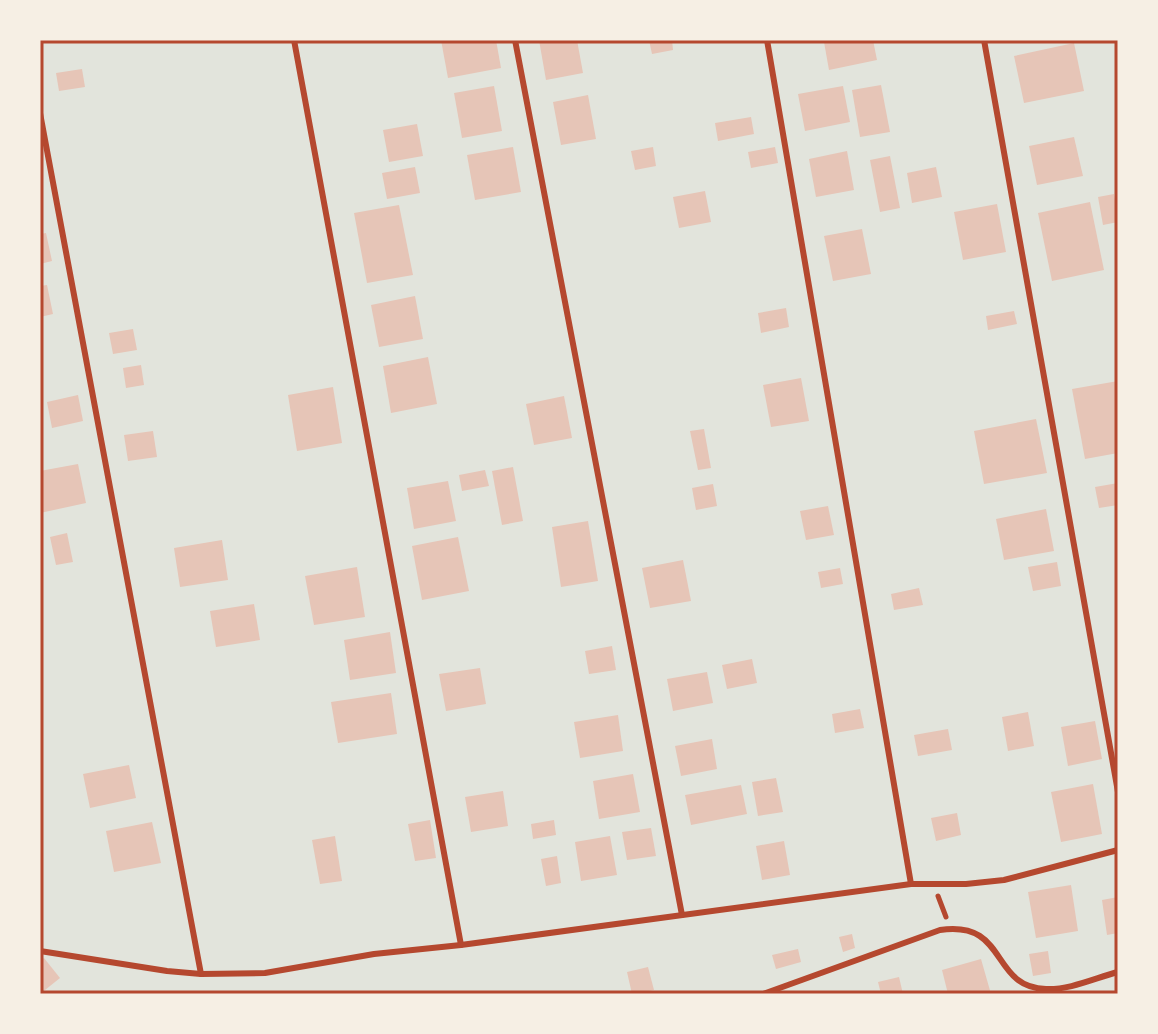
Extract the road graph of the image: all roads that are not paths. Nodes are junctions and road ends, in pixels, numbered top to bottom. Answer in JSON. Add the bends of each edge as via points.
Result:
{"nodes":[{"id":1,"x":294,"y":40,"type":"edge"},
{"id":2,"x":515,"y":40,"type":"edge"},
{"id":3,"x":767,"y":40,"type":"edge"},
{"id":4,"x":984,"y":40,"type":"edge"},
{"id":5,"x":40,"y":113,"type":"edge"},
{"id":6,"x":1118,"y":792,"type":"edge"},
{"id":7,"x":1118,"y":850,"type":"edge"},
{"id":8,"x":911,"y":884,"type":"junction"},
{"id":9,"x":682,"y":915,"type":"junction"},
{"id":10,"x":461,"y":945,"type":"junction"},
{"id":11,"x":40,"y":951,"type":"edge"},
{"id":12,"x":1118,"y":972,"type":"edge"},
{"id":13,"x":201,"y":974,"type":"junction"},
{"id":14,"x":763,"y":994,"type":"edge"}],
"edges":[{"from":1,"to":10,"type":"lane"},
{"from":2,"to":9,"type":"lane"},
{"from":3,"to":8,"type":"lane"},
{"from":4,"to":6,"type":"lane"},
{"from":5,"to":13,"type":"lane"},
{"from":7,"to":8,"type":"lane","via":[[1004,880]]},
{"from":8,"to":9,"type":"lane"},
{"from":9,"to":10,"type":"lane"},
{"from":10,"to":13,"type":"lane","via":[[265,973]]},
{"from":11,"to":13,"type":"lane"},
{"from":12,"to":14,"type":"lane","via":[[1060,987],[1033,987],[1010,976],[984,938],[951,929]]}]}
